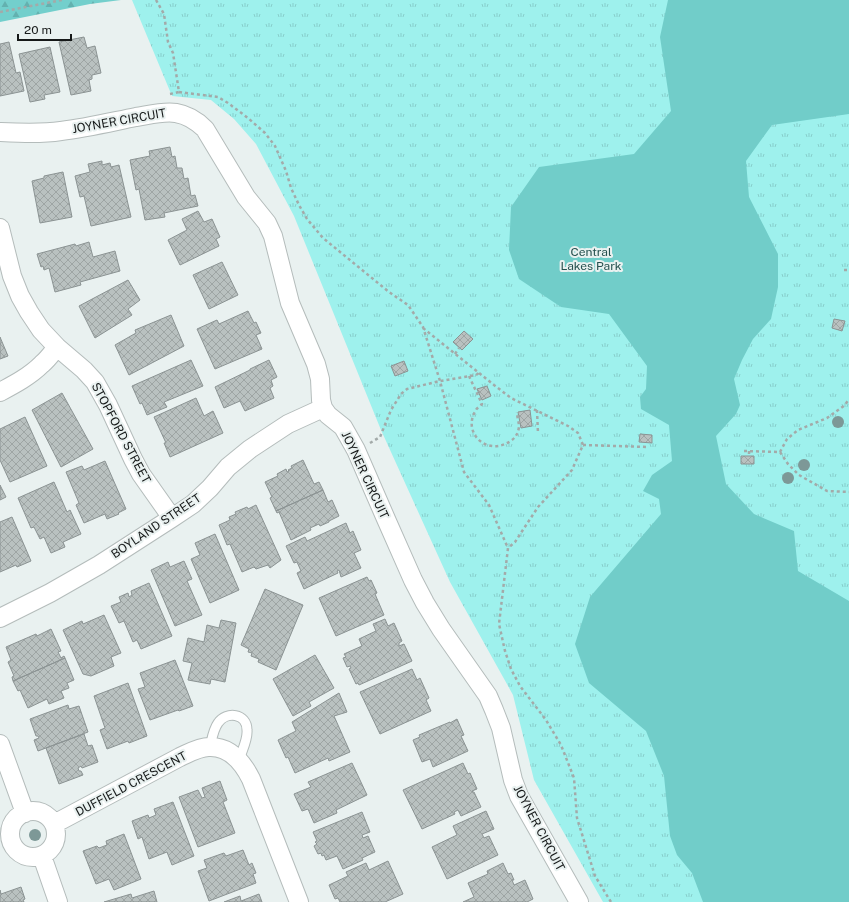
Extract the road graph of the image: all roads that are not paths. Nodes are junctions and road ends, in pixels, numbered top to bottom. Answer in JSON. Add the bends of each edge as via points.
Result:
{"nodes":[{"id":1,"x":0,"y":132,"type":"edge"},
{"id":2,"x":0,"y":228,"type":"edge"},
{"id":3,"x":57,"y":347,"type":"junction"},
{"id":4,"x":0,"y":392,"type":"edge"},
{"id":5,"x":323,"y":408,"type":"junction"},
{"id":6,"x":172,"y":518,"type":"junction"},
{"id":7,"x":0,"y":618,"type":"edge"},
{"id":8,"x":0,"y":744,"type":"edge"},
{"id":9,"x":210,"y":747,"type":"junction"},
{"id":10,"x":239,"y":760,"type":"junction"},
{"id":11,"x":25,"y":813,"type":"junction"},
{"id":12,"x":54,"y":824,"type":"junction"},
{"id":13,"x":6,"y":845,"type":"edge"},
{"id":14,"x":42,"y":856,"type":"junction"},
{"id":15,"x":58,"y":902,"type":"edge"},
{"id":16,"x":299,"y":902,"type":"edge"},
{"id":17,"x":579,"y":902,"type":"edge"}],
"edges":[{"from":1,"to":5,"type":"street","name":"JOYNER CIRCUIT","via":[[38,134],[165,113],[182,114],[198,122],[205,129],[246,197],[267,223],[273,236],[290,303],[316,364]]},
{"from":2,"to":3,"type":"street","name":"STOPFORD STREET","via":[[12,276],[20,296],[41,330]]},
{"from":3,"to":4,"type":"street","via":[[32,374]]},
{"from":3,"to":6,"type":"street","name":"STOPFORD STREET","via":[[95,382],[141,474]]},
{"from":5,"to":6,"type":"street","name":"BOYLAND STREET","via":[[288,424],[250,448],[193,504]]},
{"from":5,"to":17,"type":"street","name":"JOYNER CIRCUIT","via":[[348,434],[425,603],[488,696],[519,796]]},
{"from":6,"to":7,"type":"street","name":"BOYLAND STREET","via":[[50,594]]},
{"from":8,"to":11,"type":"street"},
{"from":9,"to":10,"type":"street","via":[[222,748]]},
{"from":9,"to":10,"type":"lane","via":[[218,723],[232,715],[239,716],[248,729]]},
{"from":9,"to":12,"type":"street","name":"DUFFIELD CRESCENT","via":[[180,757]]},
{"from":10,"to":16,"type":"street","via":[[251,779]]},
{"from":11,"to":12,"type":"street","via":[[38,812]]},
{"from":11,"to":13,"type":"street","via":[[14,822]]},
{"from":12,"to":14,"type":"street","via":[[56,839],[53,846]]},
{"from":13,"to":14,"type":"street","via":[[28,857]]},
{"from":14,"to":15,"type":"street"}]}
